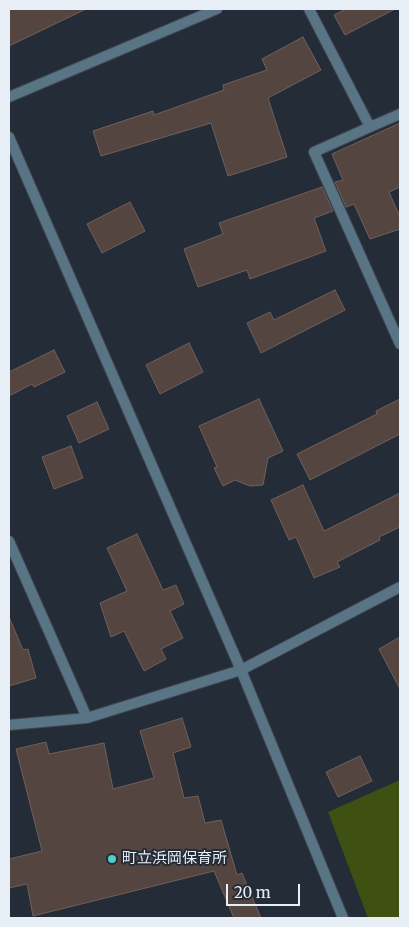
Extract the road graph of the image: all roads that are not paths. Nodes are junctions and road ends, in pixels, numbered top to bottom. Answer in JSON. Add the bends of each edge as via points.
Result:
{"nodes":[{"id":1,"x":217,"y":9,"type":"edge"},
{"id":2,"x":309,"y":9,"type":"edge"},
{"id":3,"x":9,"y":97,"type":"edge"},
{"id":4,"x":400,"y":114,"type":"edge"},
{"id":5,"x":370,"y":127,"type":"junction"},
{"id":6,"x":9,"y":136,"type":"edge"},
{"id":7,"x":400,"y":344,"type":"edge"},
{"id":8,"x":9,"y":541,"type":"edge"},
{"id":9,"x":400,"y":586,"type":"edge"},
{"id":10,"x":241,"y":670,"type":"junction"},
{"id":11,"x":87,"y":718,"type":"junction"},
{"id":12,"x":9,"y":725,"type":"edge"},
{"id":13,"x":343,"y":918,"type":"edge"}],
"edges":[{"from":1,"to":3,"type":"street"},
{"from":2,"to":5,"type":"street"},
{"from":4,"to":5,"type":"street"},
{"from":5,"to":7,"type":"street","via":[[314,152]]},
{"from":6,"to":10,"type":"street"},
{"from":8,"to":11,"type":"street"},
{"from":9,"to":10,"type":"street"},
{"from":10,"to":11,"type":"street"},
{"from":10,"to":13,"type":"street"},
{"from":11,"to":12,"type":"street"}]}
